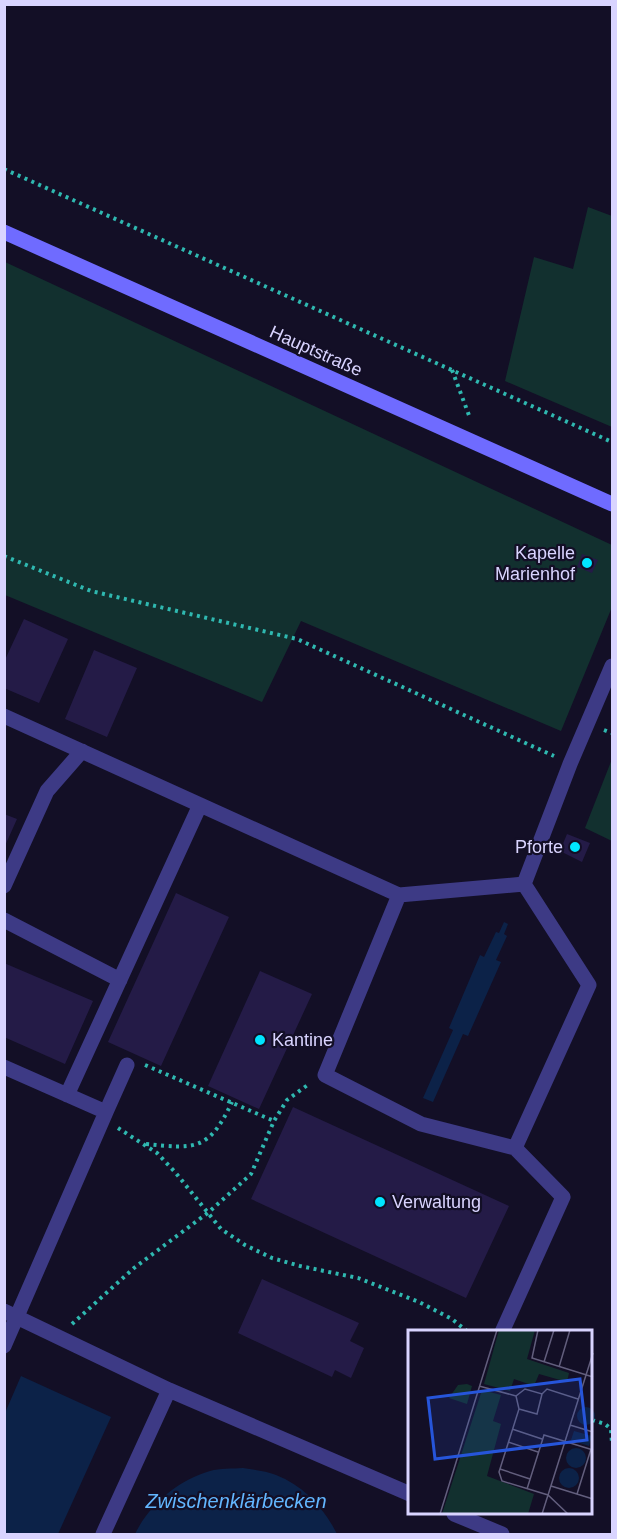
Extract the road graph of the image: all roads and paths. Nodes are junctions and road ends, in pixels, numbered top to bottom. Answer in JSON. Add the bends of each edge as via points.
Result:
{"nodes":[{"id":1,"x":4,"y":169,"type":"edge"},
{"id":2,"x":4,"y":232,"type":"edge"},
{"id":3,"x":452,"y":370,"type":"junction"},
{"id":4,"x":612,"y":442,"type":"edge"},
{"id":5,"x":482,"y":447,"type":"junction"},
{"id":6,"x":612,"y":504,"type":"edge"},
{"id":7,"x":4,"y":556,"type":"edge"},
{"id":8,"x":612,"y":666,"type":"edge"},
{"id":9,"x":4,"y":716,"type":"edge"},
{"id":10,"x":82,"y":751,"type":"junction"},
{"id":11,"x":570,"y":764,"type":"junction"},
{"id":12,"x":200,"y":805,"type":"junction"},
{"id":13,"x":524,"y":884,"type":"junction"},
{"id":14,"x":4,"y":886,"type":"edge"},
{"id":15,"x":399,"y":895,"type":"junction"},
{"id":16,"x":4,"y":920,"type":"edge"},
{"id":17,"x":120,"y":980,"type":"junction"},
{"id":18,"x":127,"y":1065,"type":"joint"},
{"id":19,"x":4,"y":1067,"type":"edge"},
{"id":20,"x":325,"y":1075,"type":"junction"},
{"id":21,"x":68,"y":1095,"type":"junction"},
{"id":22,"x":232,"y":1102,"type":"junction"},
{"id":23,"x":104,"y":1116,"type":"junction"},
{"id":24,"x":274,"y":1121,"type":"junction"},
{"id":25,"x":146,"y":1144,"type":"junction"},
{"id":26,"x":515,"y":1148,"type":"junction"},
{"id":27,"x":209,"y":1212,"type":"junction"},
{"id":28,"x":11,"y":1314,"type":"edge"},
{"id":29,"x":466,"y":1330,"type":"edge"},
{"id":30,"x":503,"y":1330,"type":"edge"},
{"id":31,"x":59,"y":1337,"type":"junction"},
{"id":32,"x":4,"y":1346,"type":"edge"},
{"id":33,"x":169,"y":1390,"type":"junction"},
{"id":34,"x":593,"y":1421,"type":"edge"},
{"id":35,"x":605,"y":1424,"type":"junction"},
{"id":36,"x":612,"y":1425,"type":"edge"},
{"id":37,"x":612,"y":1443,"type":"edge"},
{"id":38,"x":408,"y":1493,"type":"edge"},
{"id":39,"x":456,"y":1515,"type":"edge"},
{"id":40,"x":103,"y":1534,"type":"edge"},
{"id":41,"x":502,"y":1534,"type":"edge"}],
"edges":[{"from":1,"to":3,"type":"path"},
{"from":2,"to":5,"type":"main road","name":"Hauptstraße"},
{"from":3,"to":4,"type":"path"},
{"from":3,"to":5,"type":"path"},
{"from":5,"to":6,"type":"main road","name":"Hauptstraße"},
{"from":7,"to":11,"type":"path","via":[[91,591],[297,639]]},
{"from":8,"to":11,"type":"lane"},
{"from":9,"to":10,"type":"lane"},
{"from":10,"to":12,"type":"lane"},
{"from":10,"to":14,"type":"lane","via":[[47,791]]},
{"from":11,"to":13,"type":"lane"},
{"from":12,"to":15,"type":"lane"},
{"from":12,"to":17,"type":"lane"},
{"from":13,"to":15,"type":"lane"},
{"from":13,"to":26,"type":"lane","via":[[589,986]]},
{"from":15,"to":20,"type":"lane"},
{"from":16,"to":17,"type":"lane"},
{"from":17,"to":21,"type":"lane"},
{"from":18,"to":22,"type":"path","via":[[145,1065]]},
{"from":18,"to":23,"type":"lane"},
{"from":19,"to":21,"type":"lane"},
{"from":20,"to":24,"type":"path","via":[[287,1100]]},
{"from":20,"to":26,"type":"lane","via":[[421,1124]]},
{"from":21,"to":23,"type":"lane"},
{"from":22,"to":24,"type":"path"},
{"from":22,"to":25,"type":"path","via":[[202,1143],[182,1148]]},
{"from":23,"to":25,"type":"path"},
{"from":23,"to":28,"type":"lane"},
{"from":24,"to":27,"type":"path","via":[[251,1174]]},
{"from":25,"to":27,"type":"path"},
{"from":26,"to":30,"type":"lane","via":[[562,1197]]},
{"from":27,"to":29,"type":"path","via":[[221,1229],[272,1258],[358,1278],[419,1302]]},
{"from":27,"to":31,"type":"path","via":[[134,1268]]},
{"from":28,"to":31,"type":"lane"},
{"from":28,"to":32,"type":"lane"},
{"from":31,"to":33,"type":"lane"},
{"from":33,"to":38,"type":"lane"},
{"from":33,"to":40,"type":"lane"},
{"from":34,"to":35,"type":"path"},
{"from":35,"to":36,"type":"path"},
{"from":35,"to":37,"type":"path","via":[[611,1429]]},
{"from":39,"to":41,"type":"lane"}]}
